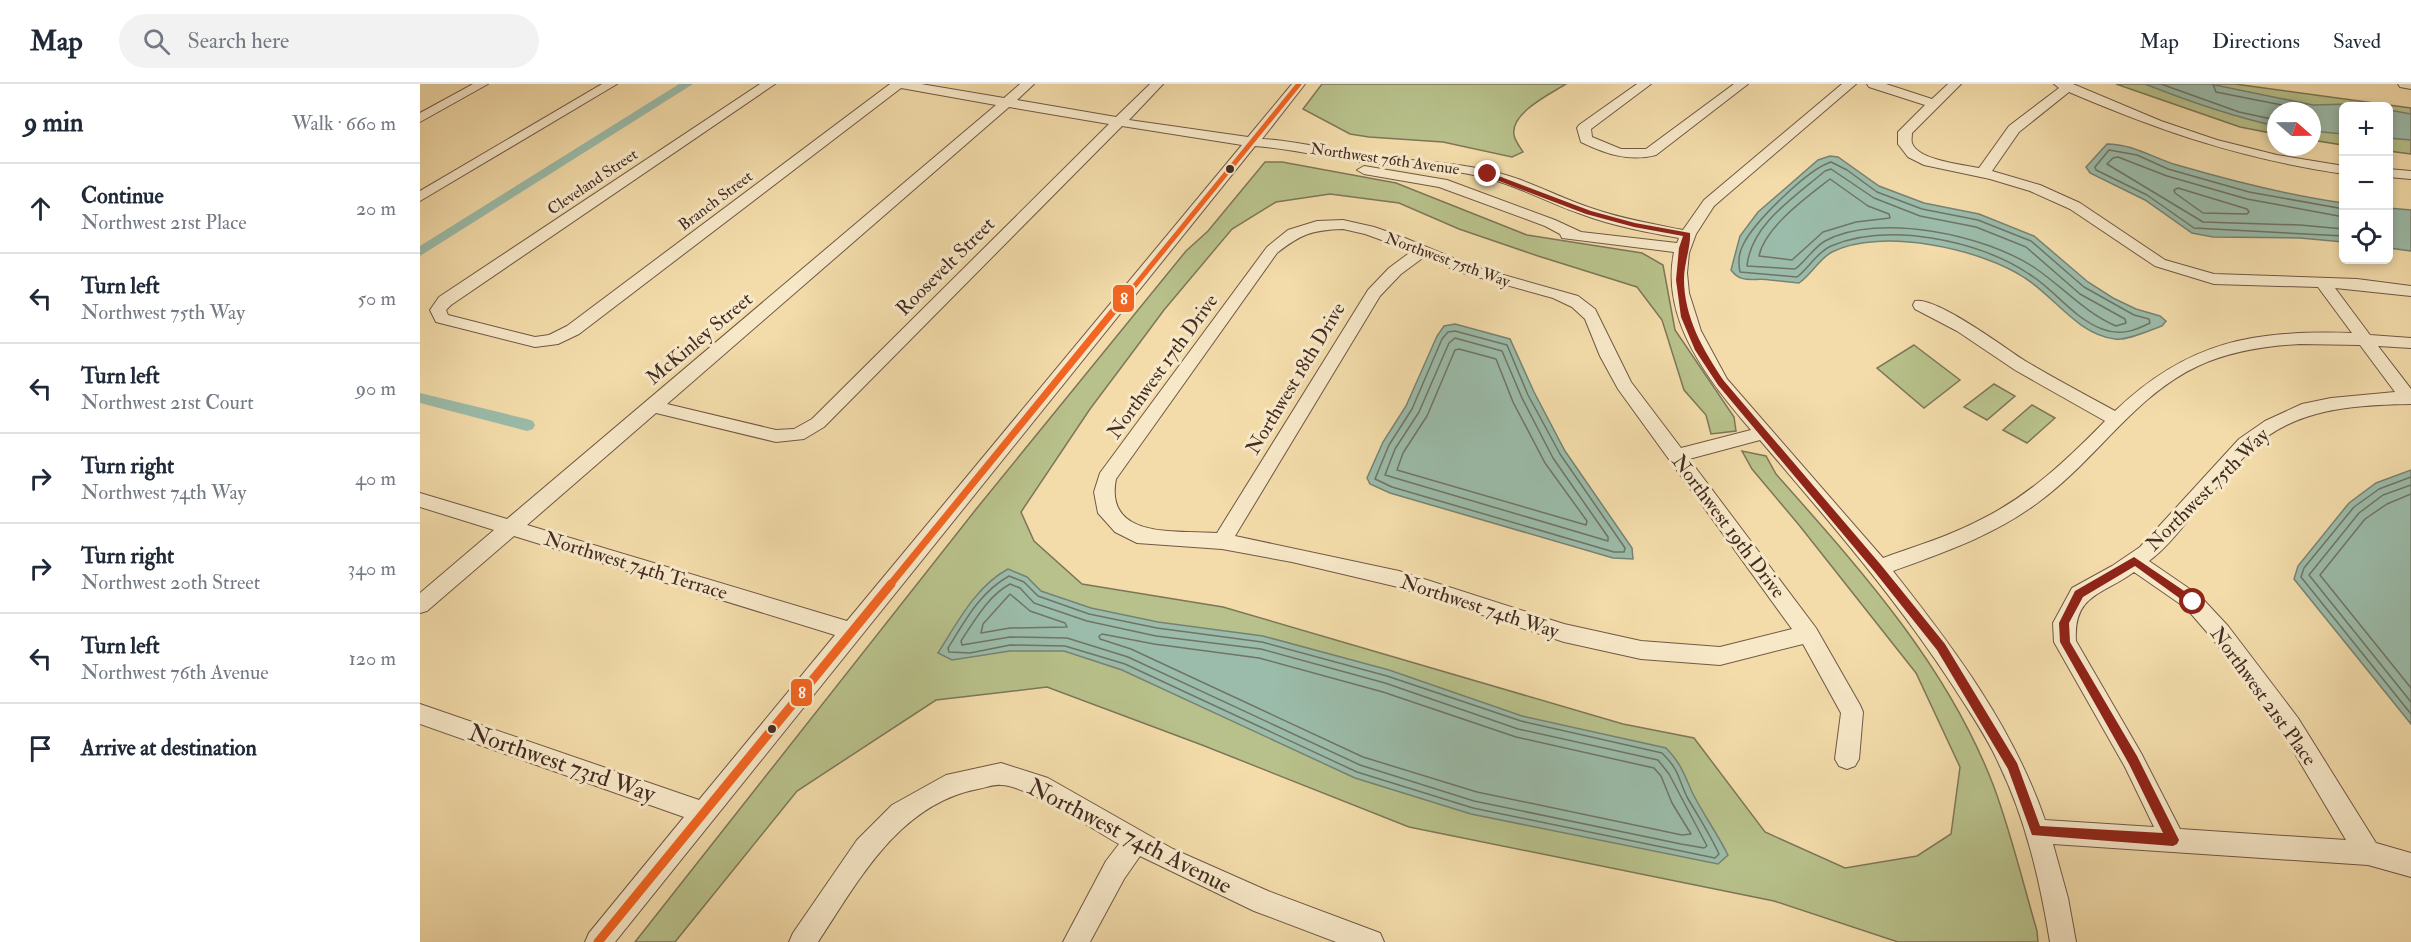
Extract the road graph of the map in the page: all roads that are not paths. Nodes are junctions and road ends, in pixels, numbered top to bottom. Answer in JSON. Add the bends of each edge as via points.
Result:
{"nodes":[{"id":1,"x":482,"y":84,"type":"edge"},
{"id":2,"x":611,"y":84,"type":"edge"},
{"id":3,"x":769,"y":84,"type":"edge"},
{"id":4,"x":898,"y":84,"type":"edge"},
{"id":5,"x":1028,"y":84,"type":"edge"},
{"id":6,"x":1156,"y":84,"type":"edge"},
{"id":7,"x":1299,"y":84,"type":"edge"},
{"id":8,"x":1645,"y":84,"type":"edge"},
{"id":9,"x":1742,"y":84,"type":"edge"},
{"id":10,"x":1850,"y":84,"type":"edge"},
{"id":11,"x":1873,"y":84,"type":"edge"},
{"id":12,"x":1954,"y":84,"type":"edge"},
{"id":13,"x":2404,"y":84,"type":"edge"},
{"id":14,"x":2411,"y":85,"type":"edge"},
{"id":15,"x":2064,"y":86,"type":"edge"},
{"id":16,"x":1007,"y":103,"type":"junction"},
{"id":17,"x":1934,"y":104,"type":"junction"},
{"id":18,"x":420,"y":118,"type":"edge"},
{"id":19,"x":1119,"y":122,"type":"junction"},
{"id":20,"x":1252,"y":142,"type":"junction"},
{"id":21,"x":2339,"y":169,"type":"edge"},
{"id":22,"x":1983,"y":173,"type":"junction"},
{"id":23,"x":2393,"y":173,"type":"edge"},
{"id":24,"x":2411,"y":175,"type":"edge"},
{"id":25,"x":420,"y":197,"type":"edge"},
{"id":26,"x":1556,"y":199,"type":"junction"},
{"id":27,"x":1531,"y":222,"type":"junction"},
{"id":28,"x":1315,"y":225,"type":"joint"},
{"id":29,"x":1685,"y":241,"type":"junction"},
{"id":30,"x":1422,"y":251,"type":"junction"},
{"id":31,"x":2322,"y":282,"type":"junction"},
{"id":32,"x":2411,"y":291,"type":"edge"},
{"id":33,"x":1579,"y":303,"type":"joint"},
{"id":34,"x":1921,"y":305,"type":"dead end"},
{"id":35,"x":2367,"y":339,"type":"junction"},
{"id":36,"x":552,"y":340,"type":"joint"},
{"id":37,"x":2411,"y":343,"type":"edge"},
{"id":38,"x":2410,"y":398,"type":"edge"},
{"id":39,"x":652,"y":406,"type":"junction"},
{"id":40,"x":2117,"y":420,"type":"junction"},
{"id":41,"x":1763,"y":433,"type":"junction"},
{"id":42,"x":1677,"y":456,"type":"junction"},
{"id":43,"x":420,"y":500,"type":"edge"},
{"id":44,"x":511,"y":527,"type":"junction"},
{"id":45,"x":1151,"y":537,"type":"joint"},
{"id":46,"x":1222,"y":541,"type":"junction"},
{"id":47,"x":2134,"y":561,"type":"junction"},
{"id":48,"x":1878,"y":568,"type":"junction"},
{"id":49,"x":420,"y":605,"type":"edge"},
{"id":50,"x":852,"y":632,"type":"junction"},
{"id":51,"x":1808,"y":634,"type":"junction"},
{"id":52,"x":420,"y":714,"type":"edge"},
{"id":53,"x":1848,"y":759,"type":"dead end"},
{"id":54,"x":704,"y":813,"type":"junction"},
{"id":55,"x":2036,"y":831,"type":"junction"},
{"id":56,"x":2173,"y":840,"type":"junction"},
{"id":57,"x":1136,"y":841,"type":"junction"},
{"id":58,"x":2368,"y":854,"type":"junction"},
{"id":59,"x":2411,"y":865,"type":"edge"},
{"id":60,"x":598,"y":942,"type":"edge"},
{"id":61,"x":802,"y":942,"type":"edge"},
{"id":62,"x":1076,"y":942,"type":"edge"},
{"id":63,"x":1371,"y":942,"type":"edge"},
{"id":64,"x":2063,"y":942,"type":"edge"}],
"edges":[{"from":1,"to":18,"type":"street"},
{"from":2,"to":25,"type":"street"},
{"from":3,"to":36,"type":"street","name":"Cleveland Street","via":[[445,301],[438,310],[442,318],[535,342]]},
{"from":4,"to":16,"type":"street","name":"Northwest 76th Avenue"},
{"from":4,"to":36,"type":"street","name":"Branch Street","via":[[573,330]]},
{"from":5,"to":16,"type":"street","name":"McKinley Street"},
{"from":6,"to":19,"type":"street","name":"Roosevelt Street"},
{"from":7,"to":20,"type":"street"},
{"from":8,"to":9,"type":"street","via":[[1584,128],[1586,139],[1628,155],[1651,152]]},
{"from":10,"to":29,"type":"street","via":[[1709,203]]},
{"from":11,"to":17,"type":"street"},
{"from":12,"to":17,"type":"street"},
{"from":13,"to":14,"type":"street"},
{"from":15,"to":21,"type":"street","via":[[2207,141],[2260,156]]},
{"from":15,"to":22,"type":"street","via":[[2014,129]]},
{"from":16,"to":19,"type":"street","name":"Northwest 76th Avenue"},
{"from":16,"to":39,"type":"street","name":"McKinley Street"},
{"from":17,"to":22,"type":"street","via":[[1905,132],[1905,144],[1913,154],[1929,162]]},
{"from":19,"to":20,"type":"street","name":"Northwest 76th Avenue"},
{"from":19,"to":39,"type":"street","name":"Roosevelt Street","via":[[818,423],[798,435],[776,436]]},
{"from":20,"to":26,"type":"street","name":"Northwest 76th Avenue","via":[[1479,172]]},
{"from":20,"to":27,"type":"street","name":"Northwest 76th Avenue","via":[[1276,154],[1407,178]]},
{"from":20,"to":50,"type":"street"},
{"from":22,"to":31,"type":"street","via":[[2035,188],[2075,206],[2153,259],[2190,273],[2241,282]]},
{"from":23,"to":24,"type":"street"},
{"from":26,"to":27,"type":"street"},
{"from":26,"to":29,"type":"street","name":"Northwest 76th Avenue"},
{"from":27,"to":29,"type":"street","name":"Northwest 76th Avenue","via":[[1543,232]]},
{"from":28,"to":30,"type":"street","name":"Northwest 75th Way","via":[[1371,230]]},
{"from":28,"to":45,"type":"street","name":"Northwest 17th Drive","via":[[1294,230],[1272,250],[1107,478],[1104,492],[1108,513],[1122,527]]},
{"from":29,"to":41,"type":"street","via":[[1680,280],[1685,317],[1699,350],[1721,383]]},
{"from":30,"to":33,"type":"street","name":"Northwest 75th Way","via":[[1469,270]]},
{"from":30,"to":46,"type":"street","name":"Northwest 18th Drive","via":[[1374,293]]},
{"from":31,"to":32,"type":"street"},
{"from":31,"to":35,"type":"street"},
{"from":33,"to":42,"type":"street","name":"Northwest 19th Drive","via":[[1594,317],[1624,384]]},
{"from":34,"to":40,"type":"street"},
{"from":35,"to":37,"type":"street"},
{"from":35,"to":38,"type":"street"},
{"from":35,"to":40,"type":"street","via":[[2270,340],[2192,362],[2152,386]]},
{"from":38,"to":47,"type":"street","name":"Northwest 75th Way","via":[[2331,404],[2302,410],[2271,425],[2246,444],[2147,552]]},
{"from":39,"to":44,"type":"street","name":"McKinley Street"},
{"from":40,"to":48,"type":"street","via":[[2056,479],[2014,510],[1969,535]]},
{"from":41,"to":42,"type":"street"},
{"from":41,"to":48,"type":"street"},
{"from":42,"to":51,"type":"street","name":"Northwest 19th Drive"},
{"from":43,"to":44,"type":"street","name":"Northwest 74th Terrace"},
{"from":44,"to":49,"type":"street","name":"McKinley Street"},
{"from":44,"to":50,"type":"street","name":"Northwest 74th Terrace"},
{"from":45,"to":46,"type":"street","name":"Northwest 74th Way"},
{"from":46,"to":51,"type":"street","name":"Northwest 74th Way","via":[[1399,579],[1564,633],[1641,650],[1720,656]]},
{"from":47,"to":56,"type":"street","name":"Northwest 75th Way","via":[[2079,594],[2064,623],[2065,642],[2133,760]]},
{"from":47,"to":58,"type":"street","name":"Northwest 21st Place","via":[[2193,602],[2220,632],[2290,725]]},
{"from":48,"to":55,"type":"street","via":[[1941,647],[1978,706],[2013,767]]},
{"from":50,"to":54,"type":"street"},
{"from":51,"to":53,"type":"street","name":"Northwest 19th Drive","via":[[1852,712]]},
{"from":52,"to":54,"type":"street","name":"Northwest 73rd Way"},
{"from":54,"to":60,"type":"street"},
{"from":55,"to":56,"type":"street"},
{"from":55,"to":64,"type":"street"},
{"from":56,"to":58,"type":"street"},
{"from":57,"to":61,"type":"street","name":"Northwest 74th Avenue","via":[[1040,786],[1000,774],[954,783],[901,813],[866,848]]},
{"from":57,"to":62,"type":"street","via":[[1115,870]]},
{"from":57,"to":63,"type":"street","name":"Northwest 74th Avenue","via":[[1263,902]]},
{"from":58,"to":59,"type":"street"}]}
